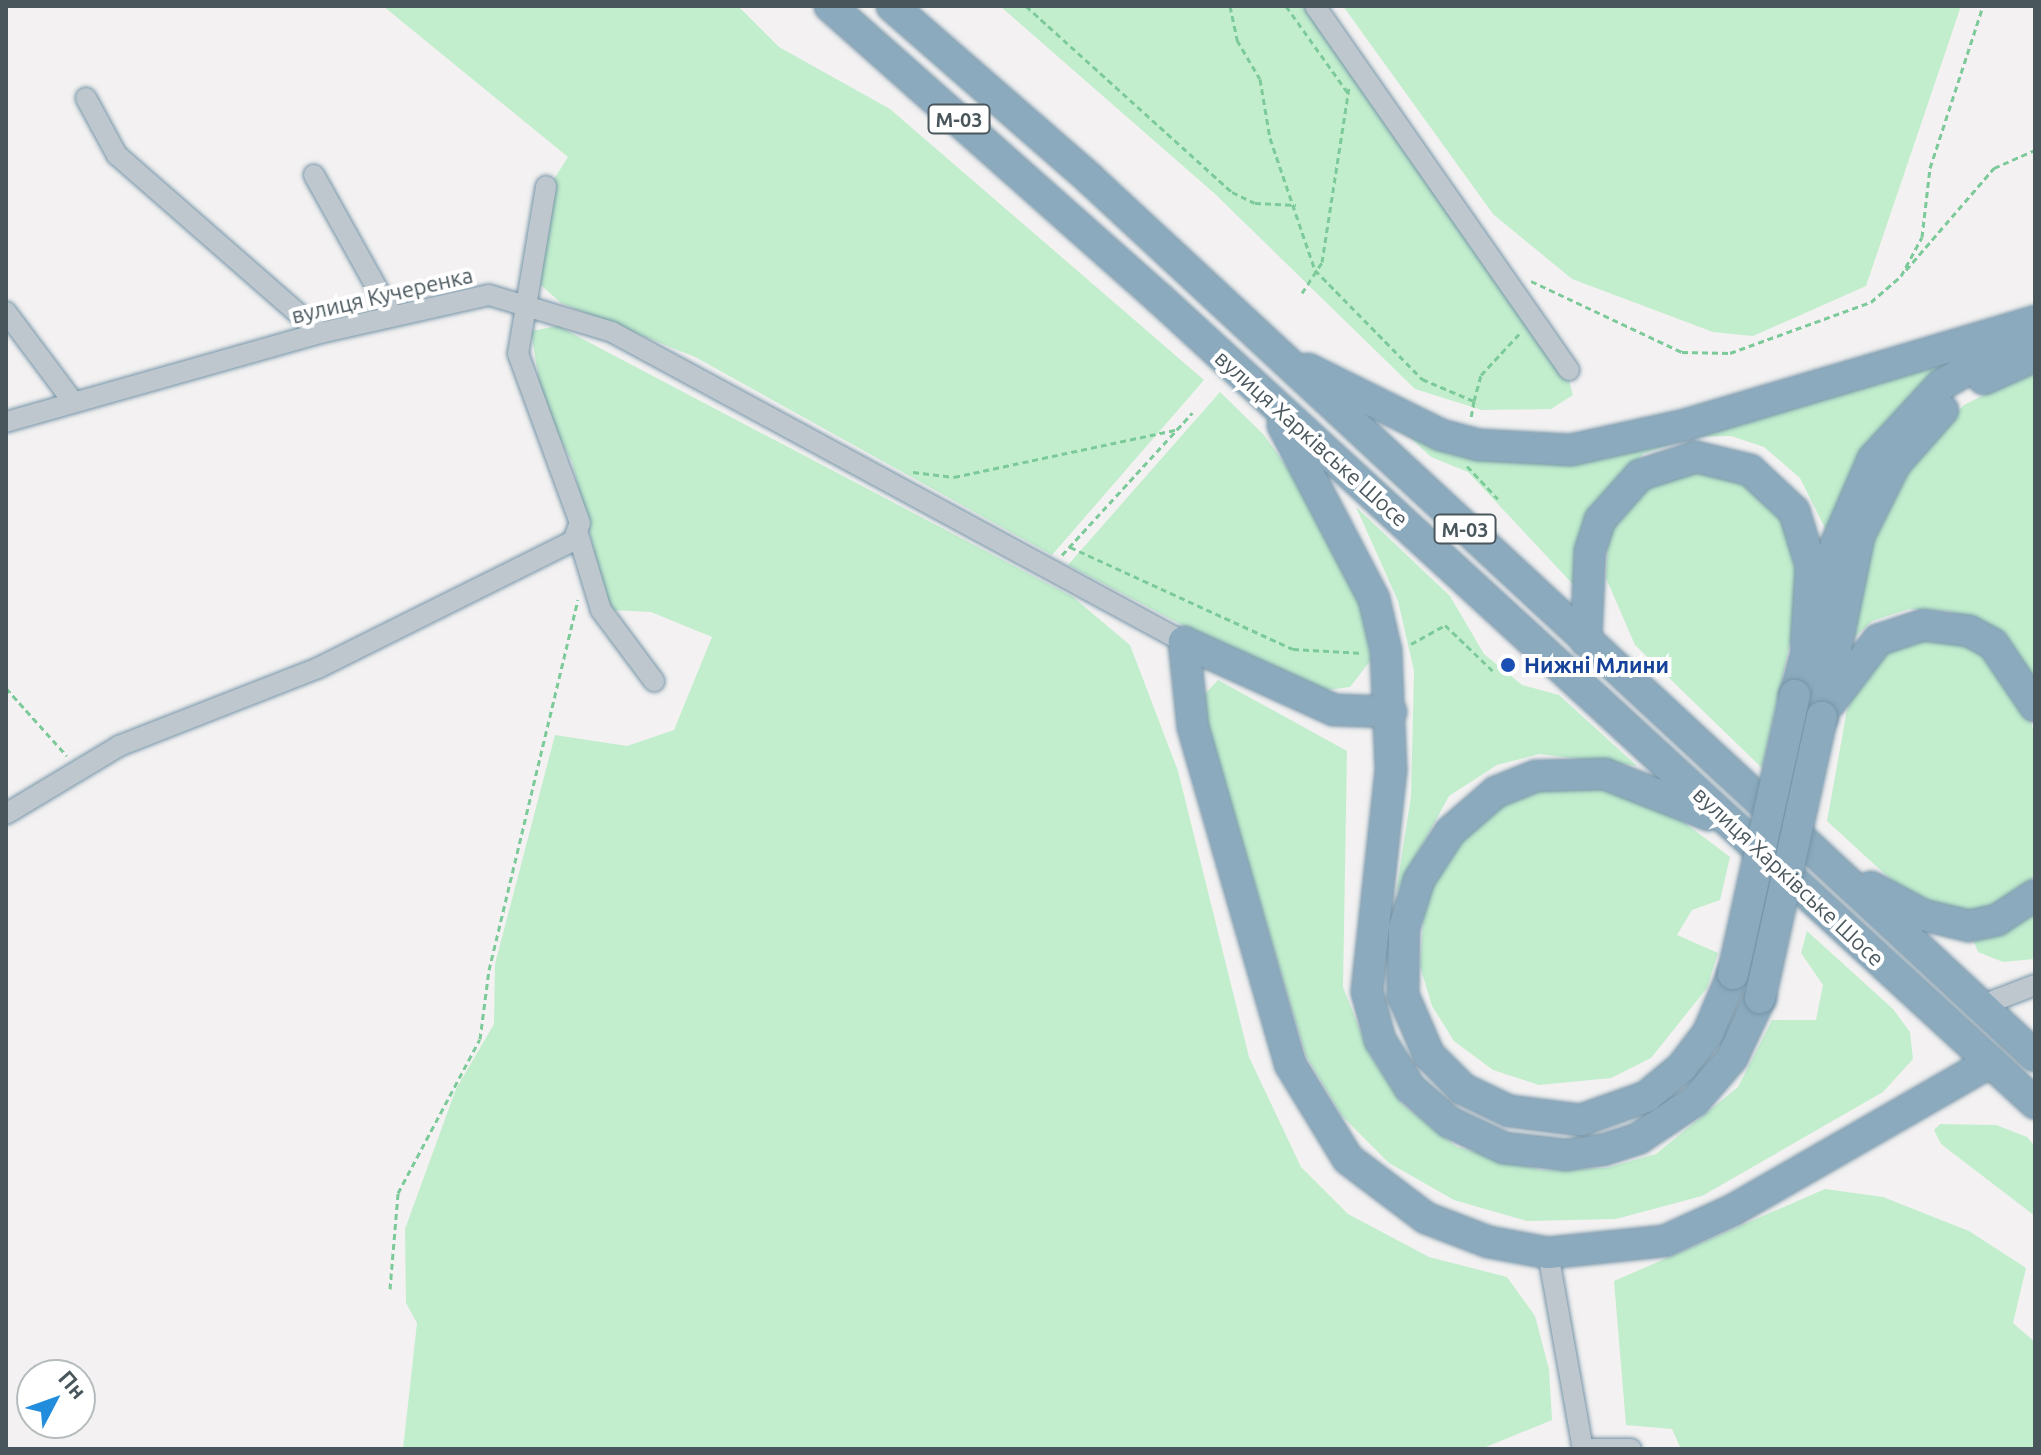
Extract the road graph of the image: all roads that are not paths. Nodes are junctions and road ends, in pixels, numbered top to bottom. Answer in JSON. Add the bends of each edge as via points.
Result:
{"nodes":[{"id":1,"x":830,"y":6,"type":"edge"},
{"id":2,"x":892,"y":6,"type":"edge"},
{"id":3,"x":1315,"y":6,"type":"edge"},
{"id":4,"x":86,"y":98,"type":"dead end"},
{"id":5,"x":314,"y":175,"type":"dead end"},
{"id":6,"x":546,"y":186,"type":"dead end"},
{"id":7,"x":1186,"y":269,"type":"junction"},
{"id":8,"x":524,"y":304,"type":"junction"},
{"id":9,"x":6,"y":312,"type":"edge"},
{"id":10,"x":392,"y":315,"type":"junction"},
{"id":11,"x":2035,"y":321,"type":"edge"},
{"id":12,"x":320,"y":333,"type":"junction"},
{"id":13,"x":2035,"y":333,"type":"edge"},
{"id":14,"x":2035,"y":356,"type":"edge"},
{"id":15,"x":1569,"y":370,"type":"dead end"},
{"id":16,"x":1266,"y":396,"type":"junction"},
{"id":17,"x":71,"y":399,"type":"junction"},
{"id":18,"x":6,"y":422,"type":"edge"},
{"id":19,"x":577,"y":531,"type":"junction"},
{"id":20,"x":1586,"y":641,"type":"junction"},
{"id":21,"x":1184,"y":642,"type":"junction"},
{"id":22,"x":1806,"y":645,"type":"junction"},
{"id":23,"x":654,"y":681,"type":"dead end"},
{"id":24,"x":2035,"y":706,"type":"edge"},
{"id":25,"x":1391,"y":712,"type":"junction"},
{"id":26,"x":1822,"y":717,"type":"junction"},
{"id":27,"x":6,"y":814,"type":"edge"},
{"id":28,"x":1753,"y":841,"type":"junction"},
{"id":29,"x":1821,"y":855,"type":"junction"},
{"id":30,"x":2035,"y":895,"type":"edge"},
{"id":31,"x":2035,"y":985,"type":"edge"},
{"id":32,"x":1980,"y":1006,"type":"junction"},
{"id":33,"x":2035,"y":1056,"type":"edge"},
{"id":34,"x":1990,"y":1062,"type":"junction"},
{"id":35,"x":2035,"y":1103,"type":"edge"},
{"id":36,"x":1548,"y":1253,"type":"junction"},
{"id":37,"x":1583,"y":1449,"type":"edge"},
{"id":38,"x":1631,"y":1449,"type":"edge"}],
"edges":[{"from":1,"to":16,"type":"highway","name":"вулиця Харківське Шосе","number":"М-03"},
{"from":2,"to":7,"type":"highway","name":"вулиця Харківське Шосе","number":"М-03"},
{"from":3,"to":15,"type":"street"},
{"from":4,"to":12,"type":"street","via":[[117,155]]},
{"from":5,"to":10,"type":"street"},
{"from":6,"to":8,"type":"street"},
{"from":7,"to":11,"type":"highway","via":[[1276,347],[1337,386],[1425,430],[1494,446],[1571,450],[1623,441]]},
{"from":7,"to":20,"type":"highway","name":"вулиця Харківське Шосе","number":"М-03"},
{"from":8,"to":10,"type":"street","name":"вулиця Кучеренка","via":[[469,296]]},
{"from":8,"to":19,"type":"street","via":[[522,376],[577,514]]},
{"from":8,"to":21,"type":"street","name":"вулиця Кучеренка","via":[[612,332]]},
{"from":9,"to":17,"type":"street"},
{"from":10,"to":12,"type":"street","name":"вулиця Кучеренка"},
{"from":12,"to":17,"type":"street","name":"вулиця Кучеренка"},
{"from":13,"to":22,"type":"highway","via":[[1959,372],[1884,444],[1842,525]]},
{"from":14,"to":26,"type":"highway","via":[[1959,397],[1887,476],[1853,556]]},
{"from":16,"to":25,"type":"highway","via":[[1323,491],[1374,599]]},
{"from":16,"to":28,"type":"highway","name":"вулиця Харківське Шосе","number":"М-03"},
{"from":17,"to":18,"type":"street","name":"вулиця Кучеренка"},
{"from":19,"to":23,"type":"street","via":[[591,586],[612,630]]},
{"from":19,"to":27,"type":"street","via":[[559,554],[318,668],[119,746]]},
{"from":20,"to":22,"type":"highway","via":[[1590,551],[1600,520],[1640,475],[1696,457],[1750,470],[1794,511],[1811,566]]},
{"from":20,"to":29,"type":"highway","name":"вулиця Харківське Шосе","number":"М-03"},
{"from":21,"to":25,"type":"highway","via":[[1334,710]]},
{"from":21,"to":36,"type":"highway","via":[[1193,727],[1249,931],[1290,1064],[1316,1116],[1348,1159],[1426,1218],[1489,1242]]},
{"from":22,"to":28,"type":"highway","bridge":true,"via":[[1733,974],[1708,1033],[1665,1083],[1606,1115],[1560,1120],[1487,1102],[1437,1064],[1408,1014],[1401,949],[1410,905],[1439,845],[1477,804],[1522,780],[1571,772],[1618,776],[1675,797]]},
{"from":24,"to":26,"type":"highway","via":[[1993,644],[1969,631],[1923,625],[1891,633],[1865,651]]},
{"from":25,"to":26,"type":"highway","bridge":true,"via":[[1367,992],[1394,1066],[1449,1122],[1528,1153],[1578,1153],[1639,1138],[1716,1080],[1760,998]]},
{"from":28,"to":34,"type":"highway","name":"вулиця Харківське Шосе","number":"М-03"},
{"from":29,"to":30,"type":"highway","via":[[1901,904],[1955,925],[1997,920]]},
{"from":29,"to":32,"type":"highway","name":"вулиця Харківське Шосе","number":"М-03"},
{"from":31,"to":32,"type":"street"},
{"from":32,"to":33,"type":"highway","name":"вулиця Харківське Шосе","number":"М-03"},
{"from":34,"to":35,"type":"highway","name":"вулиця Харківське Шосе","number":"М-03"},
{"from":34,"to":36,"type":"highway","via":[[1694,1229],[1637,1248]]},
{"from":36,"to":37,"type":"street"},
{"from":37,"to":38,"type":"street"}]}
